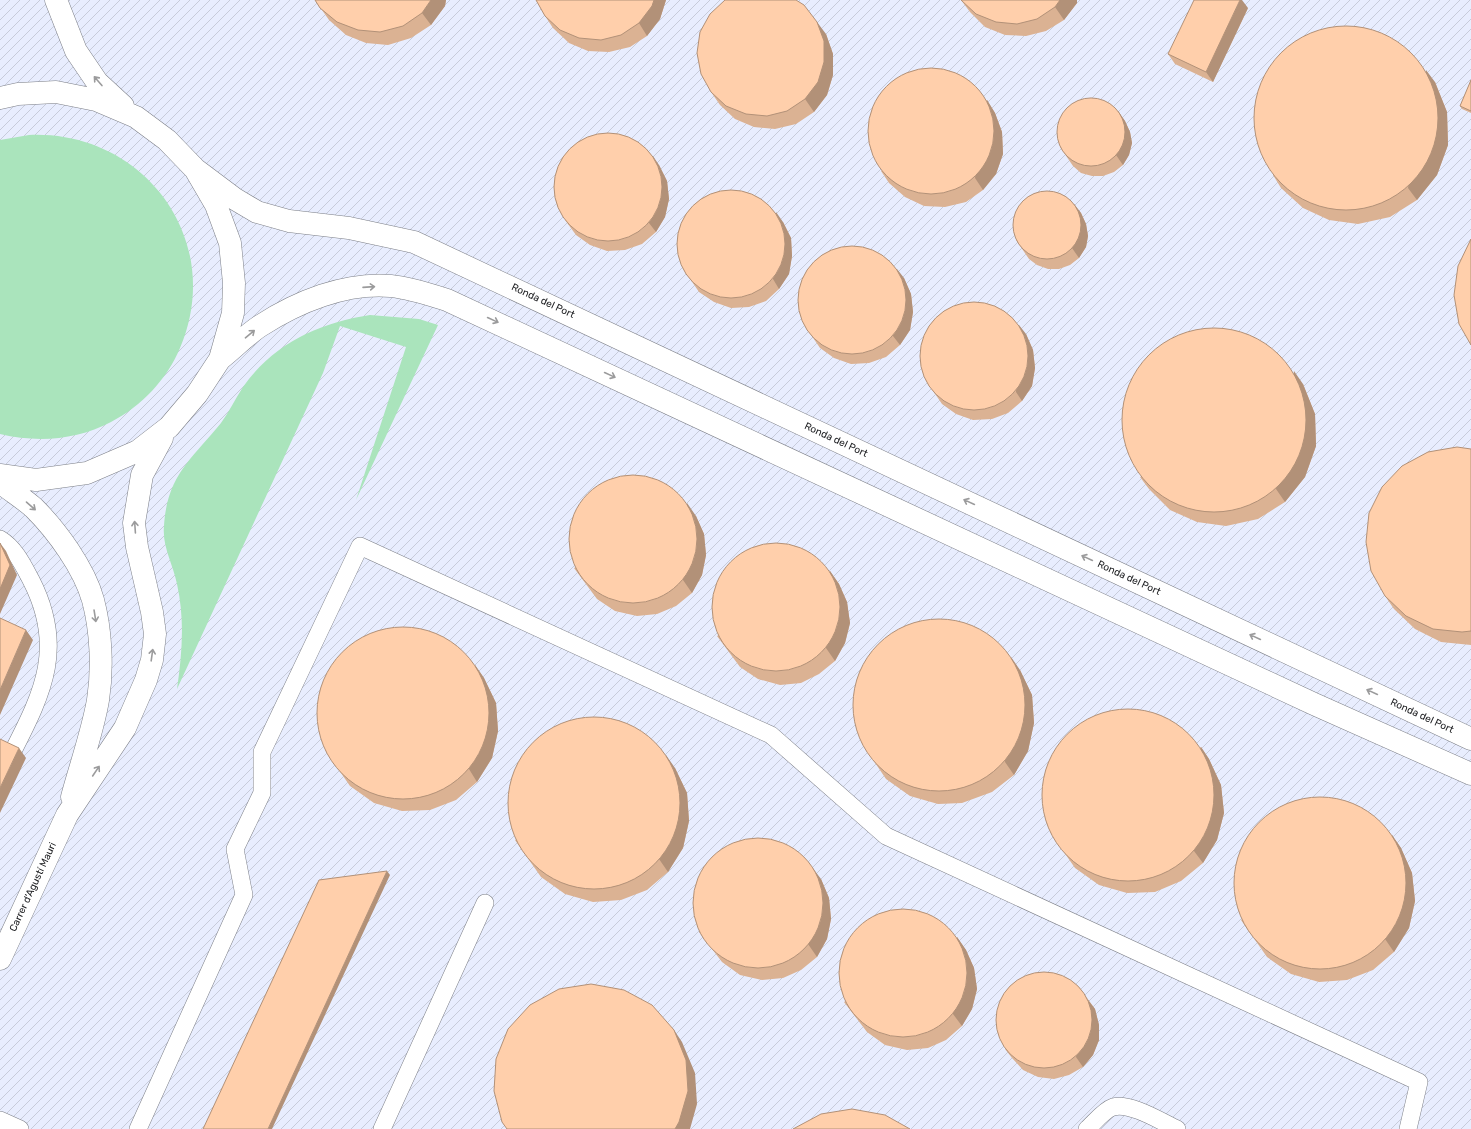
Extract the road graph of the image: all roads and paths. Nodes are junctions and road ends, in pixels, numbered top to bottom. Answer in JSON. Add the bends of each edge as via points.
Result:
{"nodes":[{"id":1,"x":46,"y":0,"type":"edge"},
{"id":2,"x":59,"y":8,"type":"edge"},
{"id":3,"x":0,"y":98,"type":"edge"},
{"id":4,"x":136,"y":117,"type":"junction"},
{"id":5,"x":195,"y":169,"type":"junction"},
{"id":6,"x":220,"y":359,"type":"junction"},
{"id":7,"x":169,"y":427,"type":"junction"},
{"id":8,"x":0,"y":476,"type":"edge"},
{"id":9,"x":0,"y":482,"type":"edge"},
{"id":10,"x":0,"y":539,"type":"edge"},
{"id":11,"x":1471,"y":739,"type":"edge"},
{"id":12,"x":13,"y":752,"type":"edge"},
{"id":13,"x":1471,"y":774,"type":"edge"},
{"id":14,"x":67,"y":816,"type":"junction"},
{"id":15,"x":485,"y":904,"type":"dead end"},
{"id":16,"x":0,"y":959,"type":"edge"},
{"id":17,"x":0,"y":1120,"type":"edge"},
{"id":18,"x":20,"y":1129,"type":"edge"},
{"id":19,"x":138,"y":1129,"type":"edge"},
{"id":20,"x":382,"y":1129,"type":"edge"},
{"id":21,"x":1087,"y":1129,"type":"edge"},
{"id":22,"x":1177,"y":1129,"type":"edge"},
{"id":23,"x":1408,"y":1129,"type":"edge"}],
"edges":[{"from":1,"to":2,"type":"lane"},
{"from":4,"to":2,"type":"street","one_way":true,"via":[[97,82],[76,51]]},
{"from":3,"to":4,"type":"street","via":[[18,94],[56,92],[96,100]]},
{"from":4,"to":5,"type":"street","via":[[167,140]]},
{"from":5,"to":6,"type":"street","via":[[216,205],[230,243],[234,283],[233,313]]},
{"from":11,"to":5,"type":"street","name":"Ronda del Port","one_way":true,"via":[[427,247],[379,233],[289,221],[257,212]]},
{"from":6,"to":7,"type":"street","via":[[197,394]]},
{"from":6,"to":13,"type":"street","one_way":true,"via":[[258,327],[280,314],[307,301],[336,292],[368,286],[390,286],[447,300],[1314,704]]},
{"from":7,"to":8,"type":"street","via":[[138,451],[87,473],[36,480]]},
{"from":14,"to":7,"type":"street","one_way":true,"via":[[125,728],[152,660],[152,612],[134,523],[142,475]]},
{"from":9,"to":14,"type":"street","one_way":true,"via":[[34,508],[63,542],[92,599],[99,638],[98,700]]},
{"from":10,"to":12,"type":"lane","via":[[13,550],[39,595],[50,646],[40,696]]},
{"from":14,"to":16,"type":"street","name":"Carrer d'Agustí Mauri"},
{"from":15,"to":20,"type":"lane"},
{"from":17,"to":18,"type":"lane"},
{"from":19,"to":23,"type":"lane","via":[[244,896],[235,849],[262,793],[262,752],[360,546],[771,736],[886,836],[1419,1082]]},
{"from":21,"to":22,"type":"lane","via":[[1112,1107],[1122,1106],[1132,1108]]}]}
